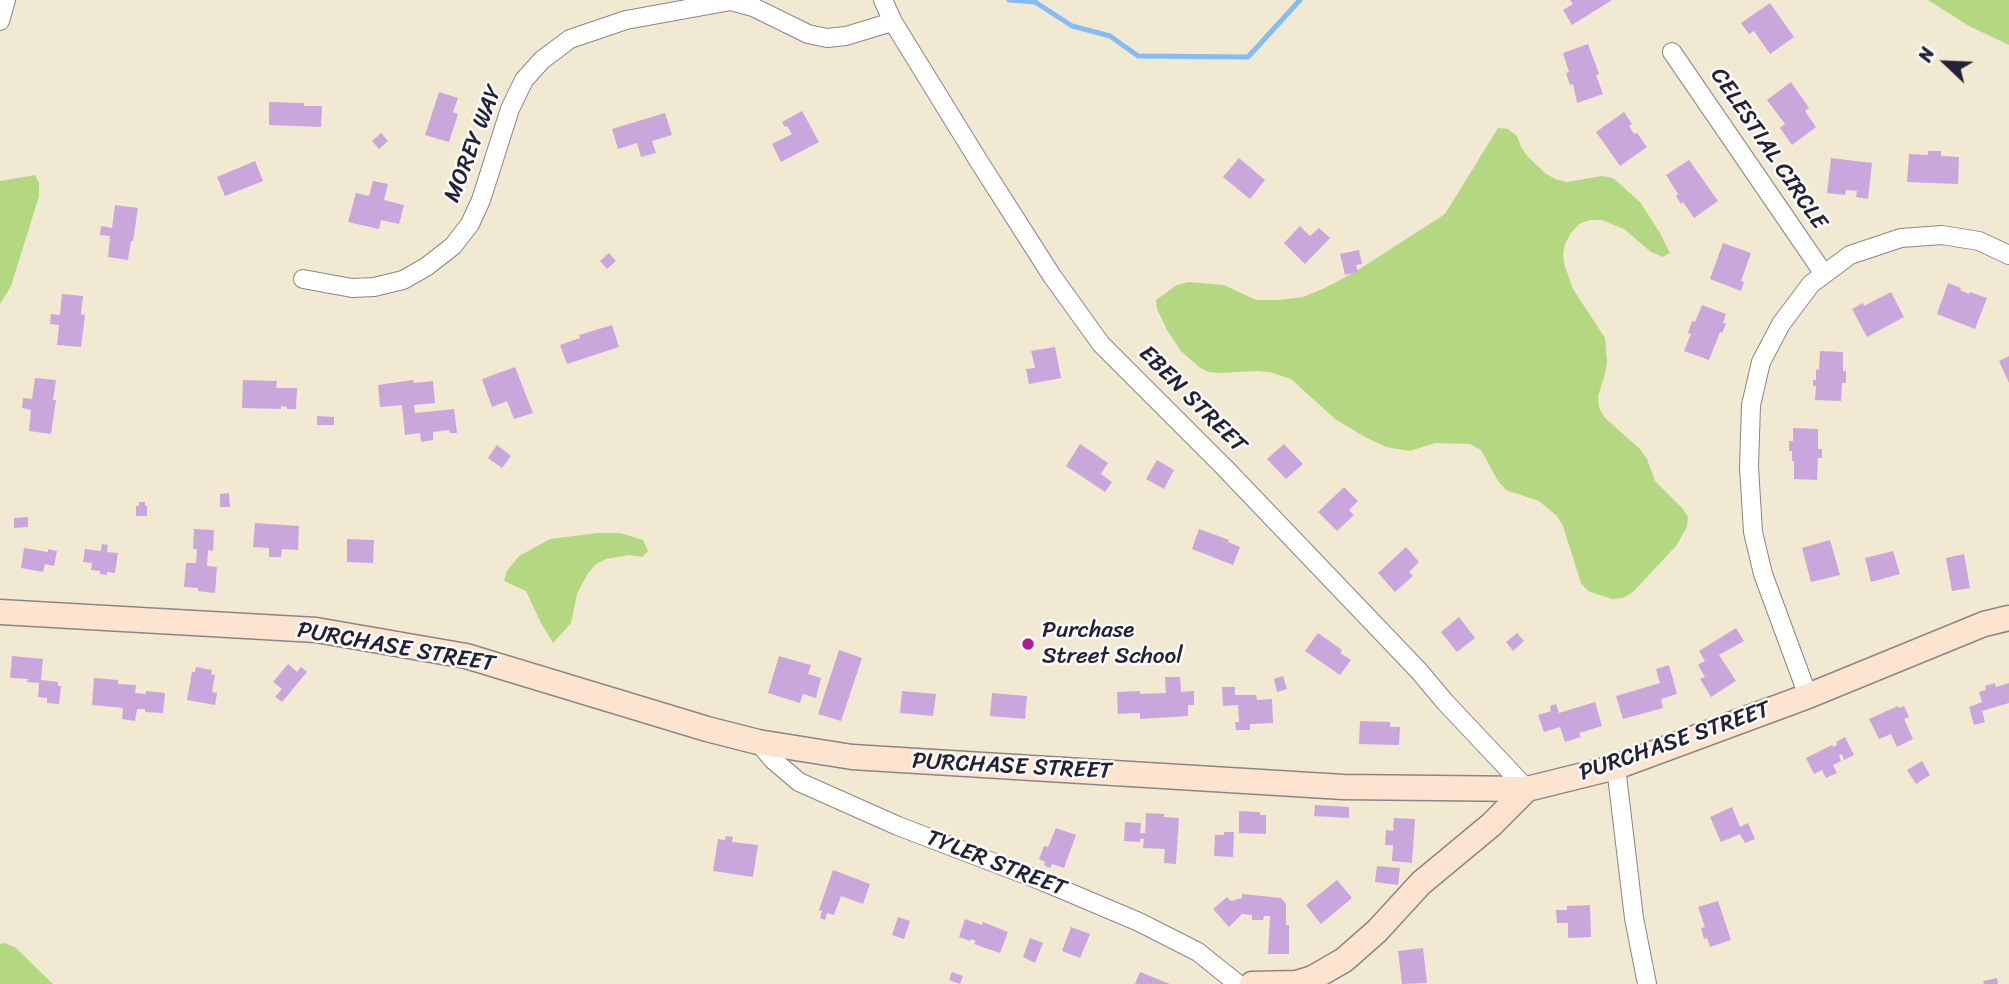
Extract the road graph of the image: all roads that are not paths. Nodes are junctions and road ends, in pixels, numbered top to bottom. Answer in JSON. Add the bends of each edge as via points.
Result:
{"nodes":[{"id":1,"x":6,"y":0,"type":"edge"},
{"id":2,"x":883,"y":0,"type":"edge"},
{"id":3,"x":0,"y":21,"type":"edge"},
{"id":4,"x":892,"y":22,"type":"junction"},
{"id":5,"x":1672,"y":52,"type":"dead end"},
{"id":6,"x":2009,"y":255,"type":"edge"},
{"id":7,"x":1824,"y":274,"type":"junction"},
{"id":8,"x":303,"y":279,"type":"dead end"},
{"id":9,"x":0,"y":612,"type":"edge"},
{"id":10,"x":2009,"y":618,"type":"edge"},
{"id":11,"x":1808,"y":696,"type":"junction"},
{"id":12,"x":758,"y":742,"type":"junction"},
{"id":13,"x":1616,"y":767,"type":"junction"},
{"id":14,"x":1527,"y":789,"type":"junction"},
{"id":15,"x":1238,"y":984,"type":"edge"},
{"id":16,"x":1252,"y":984,"type":"edge"},
{"id":17,"x":1647,"y":984,"type":"edge"}],
"edges":[{"from":1,"to":3,"type":"street"},
{"from":2,"to":4,"type":"street","name":"EBEN STREET"},
{"from":4,"to":8,"type":"street","name":"MOREY WAY","via":[[827,38],[731,1],[626,20],[570,39],[524,80],[481,200],[453,246],[403,280],[374,287]]},
{"from":4,"to":14,"type":"street","name":"EBEN STREET","via":[[1052,276],[1101,344],[1419,671]]},
{"from":5,"to":7,"type":"street","name":"CELESTIAL CIRCLE"},
{"from":6,"to":7,"type":"street","via":[[1979,241],[1942,235],[1901,238],[1850,255]]},
{"from":7,"to":11,"type":"street","via":[[1781,324],[1761,362],[1752,405],[1749,467],[1753,532],[1763,574]]},
{"from":9,"to":12,"type":"main road","name":"PURCHASE STREET","via":[[316,630],[466,656]]},
{"from":10,"to":11,"type":"main road","name":"PURCHASE STREET"},
{"from":11,"to":13,"type":"main road","name":"PURCHASE STREET"},
{"from":12,"to":14,"type":"main road","name":"PURCHASE STREET","via":[[866,758],[1343,787]]},
{"from":12,"to":15,"type":"street","name":"TYLER STREET","via":[[799,782],[1176,939]]},
{"from":13,"to":14,"type":"main road","name":"PURCHASE STREET"},
{"from":13,"to":17,"type":"street","via":[[1634,918]]},
{"from":14,"to":16,"type":"main road","via":[[1421,883],[1344,960],[1297,983]]}]}
